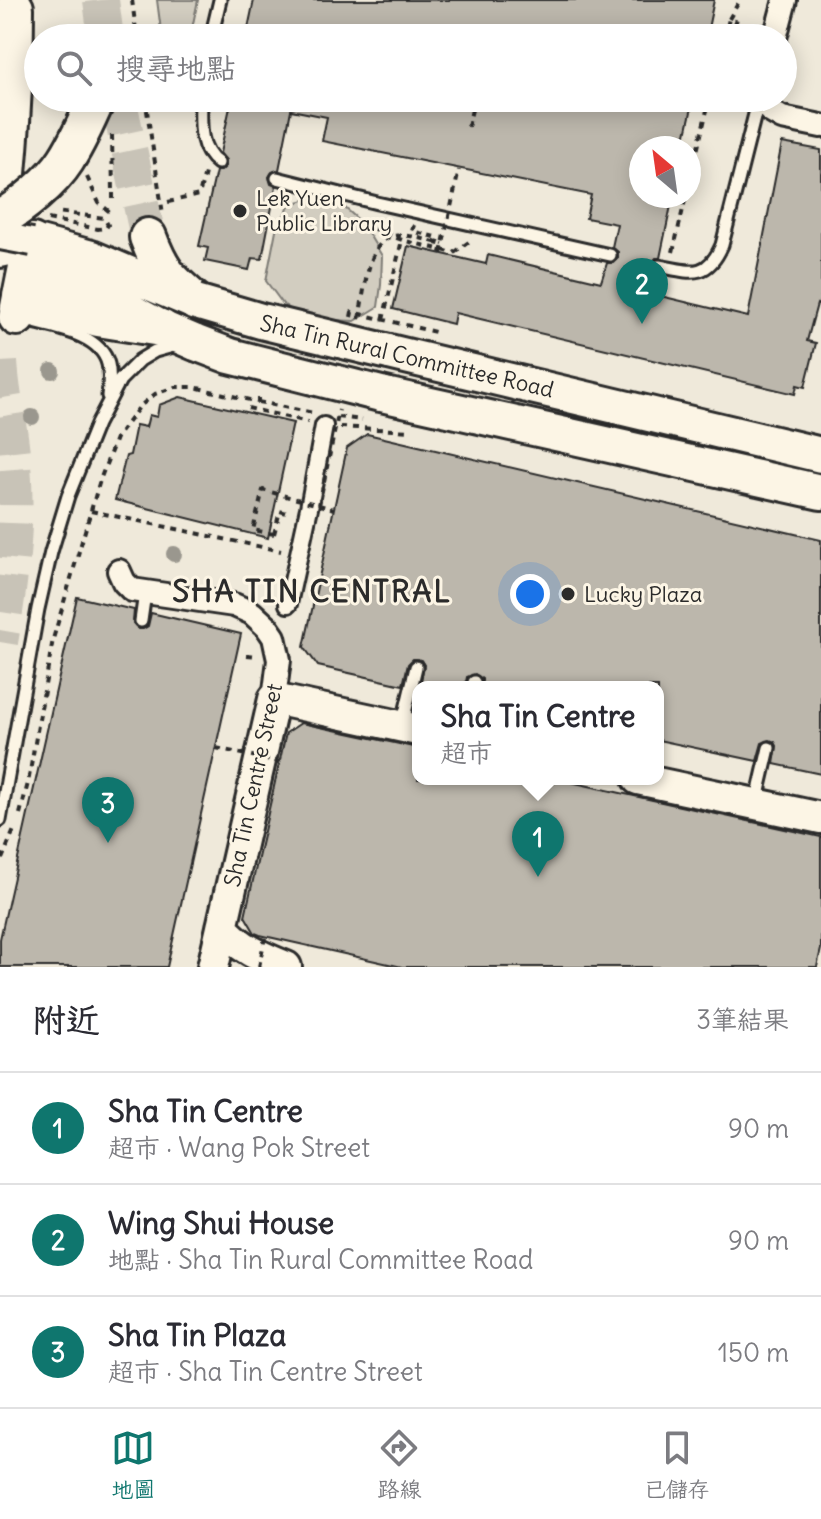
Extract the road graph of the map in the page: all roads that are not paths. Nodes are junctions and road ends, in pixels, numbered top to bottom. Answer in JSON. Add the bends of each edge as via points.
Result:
{"nodes":[{"id":1,"x":220,"y":0,"type":"edge"},
{"id":2,"x":785,"y":0,"type":"edge"},
{"id":3,"x":214,"y":24,"type":"edge"},
{"id":4,"x":779,"y":24,"type":"edge"},
{"id":5,"x":0,"y":56,"type":"edge"},
{"id":6,"x":201,"y":112,"type":"edge"},
{"id":7,"x":758,"y":112,"type":"edge"},
{"id":8,"x":772,"y":112,"type":"edge"},
{"id":9,"x":103,"y":114,"type":"edge"},
{"id":10,"x":821,"y":126,"type":"edge"},
{"id":11,"x":214,"y":160,"type":"road end"},
{"id":12,"x":277,"y":178,"type":"dead end"},
{"id":13,"x":0,"y":219,"type":"edge"},
{"id":14,"x":156,"y":227,"type":"tunnel mouth"},
{"id":15,"x":610,"y":255,"type":"dead end"},
{"id":16,"x":15,"y":264,"type":"edge"},
{"id":17,"x":659,"y":266,"type":"dead end"},
{"id":18,"x":196,"y":302,"type":"junction"},
{"id":19,"x":161,"y":328,"type":"joint"},
{"id":20,"x":196,"y":343,"type":"junction"},
{"id":21,"x":107,"y":401,"type":"junction"},
{"id":22,"x":324,"y":426,"type":"dead end"},
{"id":23,"x":821,"y":455,"type":"edge"},
{"id":24,"x":821,"y":492,"type":"edge"},
{"id":25,"x":119,"y":571,"type":"dead end"},
{"id":26,"x":145,"y":593,"type":"junction"},
{"id":27,"x":288,"y":604,"type":"dead end"},
{"id":28,"x":141,"y":621,"type":"dead end"},
{"id":29,"x":416,"y":667,"type":"dead end"},
{"id":30,"x":415,"y":681,"type":"edge"},
{"id":31,"x":274,"y":699,"type":"junction"},
{"id":32,"x":412,"y":708,"type":"edge"},
{"id":33,"x":410,"y":728,"type":"edge"},
{"id":34,"x":769,"y":748,"type":"dead end"},
{"id":35,"x":662,"y":785,"type":"edge"},
{"id":36,"x":736,"y":803,"type":"junction"},
{"id":37,"x":821,"y":818,"type":"edge"},
{"id":38,"x":0,"y":820,"type":"edge"},
{"id":39,"x":222,"y":927,"type":"junction"},
{"id":40,"x":213,"y":967,"type":"edge"},
{"id":41,"x":286,"y":967,"type":"edge"}],
"edges":[{"from":1,"to":3,"type":"lane"},
{"from":2,"to":4,"type":"street"},
{"from":5,"to":16,"type":"highway","via":[[15,8],[7,177]]},
{"from":6,"to":11,"type":"lane","via":[[203,142]]},
{"from":7,"to":17,"type":"lane","via":[[717,257],[692,273]]},
{"from":8,"to":10,"type":"street"},
{"from":9,"to":13,"type":"highway","bridge":true,"via":[[51,178]]},
{"from":12,"to":15,"type":"lane"},
{"from":14,"to":18,"type":"highway","via":[[157,261]]},
{"from":16,"to":18,"type":"main road","name":"Sha Tin Rural Committee Road","via":[[91,258]]},
{"from":16,"to":19,"type":"highway","via":[[107,320]]},
{"from":16,"to":21,"type":"lane","via":[[108,362]]},
{"from":18,"to":23,"type":"main road","name":"Sha Tin Rural Committee Road","bridge":true,"via":[[261,321],[386,335]]},
{"from":19,"to":20,"type":"main road","name":"Sha Tin Rural Committee Road"},
{"from":20,"to":21,"type":"lane","via":[[155,351],[140,360]]},
{"from":20,"to":24,"type":"main road","name":"Sha Tin Rural Committee Road","bridge":true,"via":[[381,394]]},
{"from":21,"to":38,"type":"lane","via":[[51,552]]},
{"from":22,"to":27,"type":"street"},
{"from":25,"to":26,"type":"street","via":[[132,590]]},
{"from":26,"to":28,"type":"lane"},
{"from":26,"to":31,"type":"street","name":"Sha Tin Centre Street","via":[[234,605],[252,613],[274,637],[279,660]]},
{"from":29,"to":30,"type":"lane"},
{"from":31,"to":33,"type":"main road"},
{"from":31,"to":39,"type":"main road","name":"Sha Tin Centre Street"},
{"from":32,"to":33,"type":"lane"},
{"from":34,"to":36,"type":"lane"},
{"from":35,"to":36,"type":"main road"},
{"from":36,"to":37,"type":"main road"},
{"from":39,"to":40,"type":"main road","name":"Sha Tin Centre Street"},
{"from":39,"to":41,"type":"main road","via":[[254,954]]}]}
